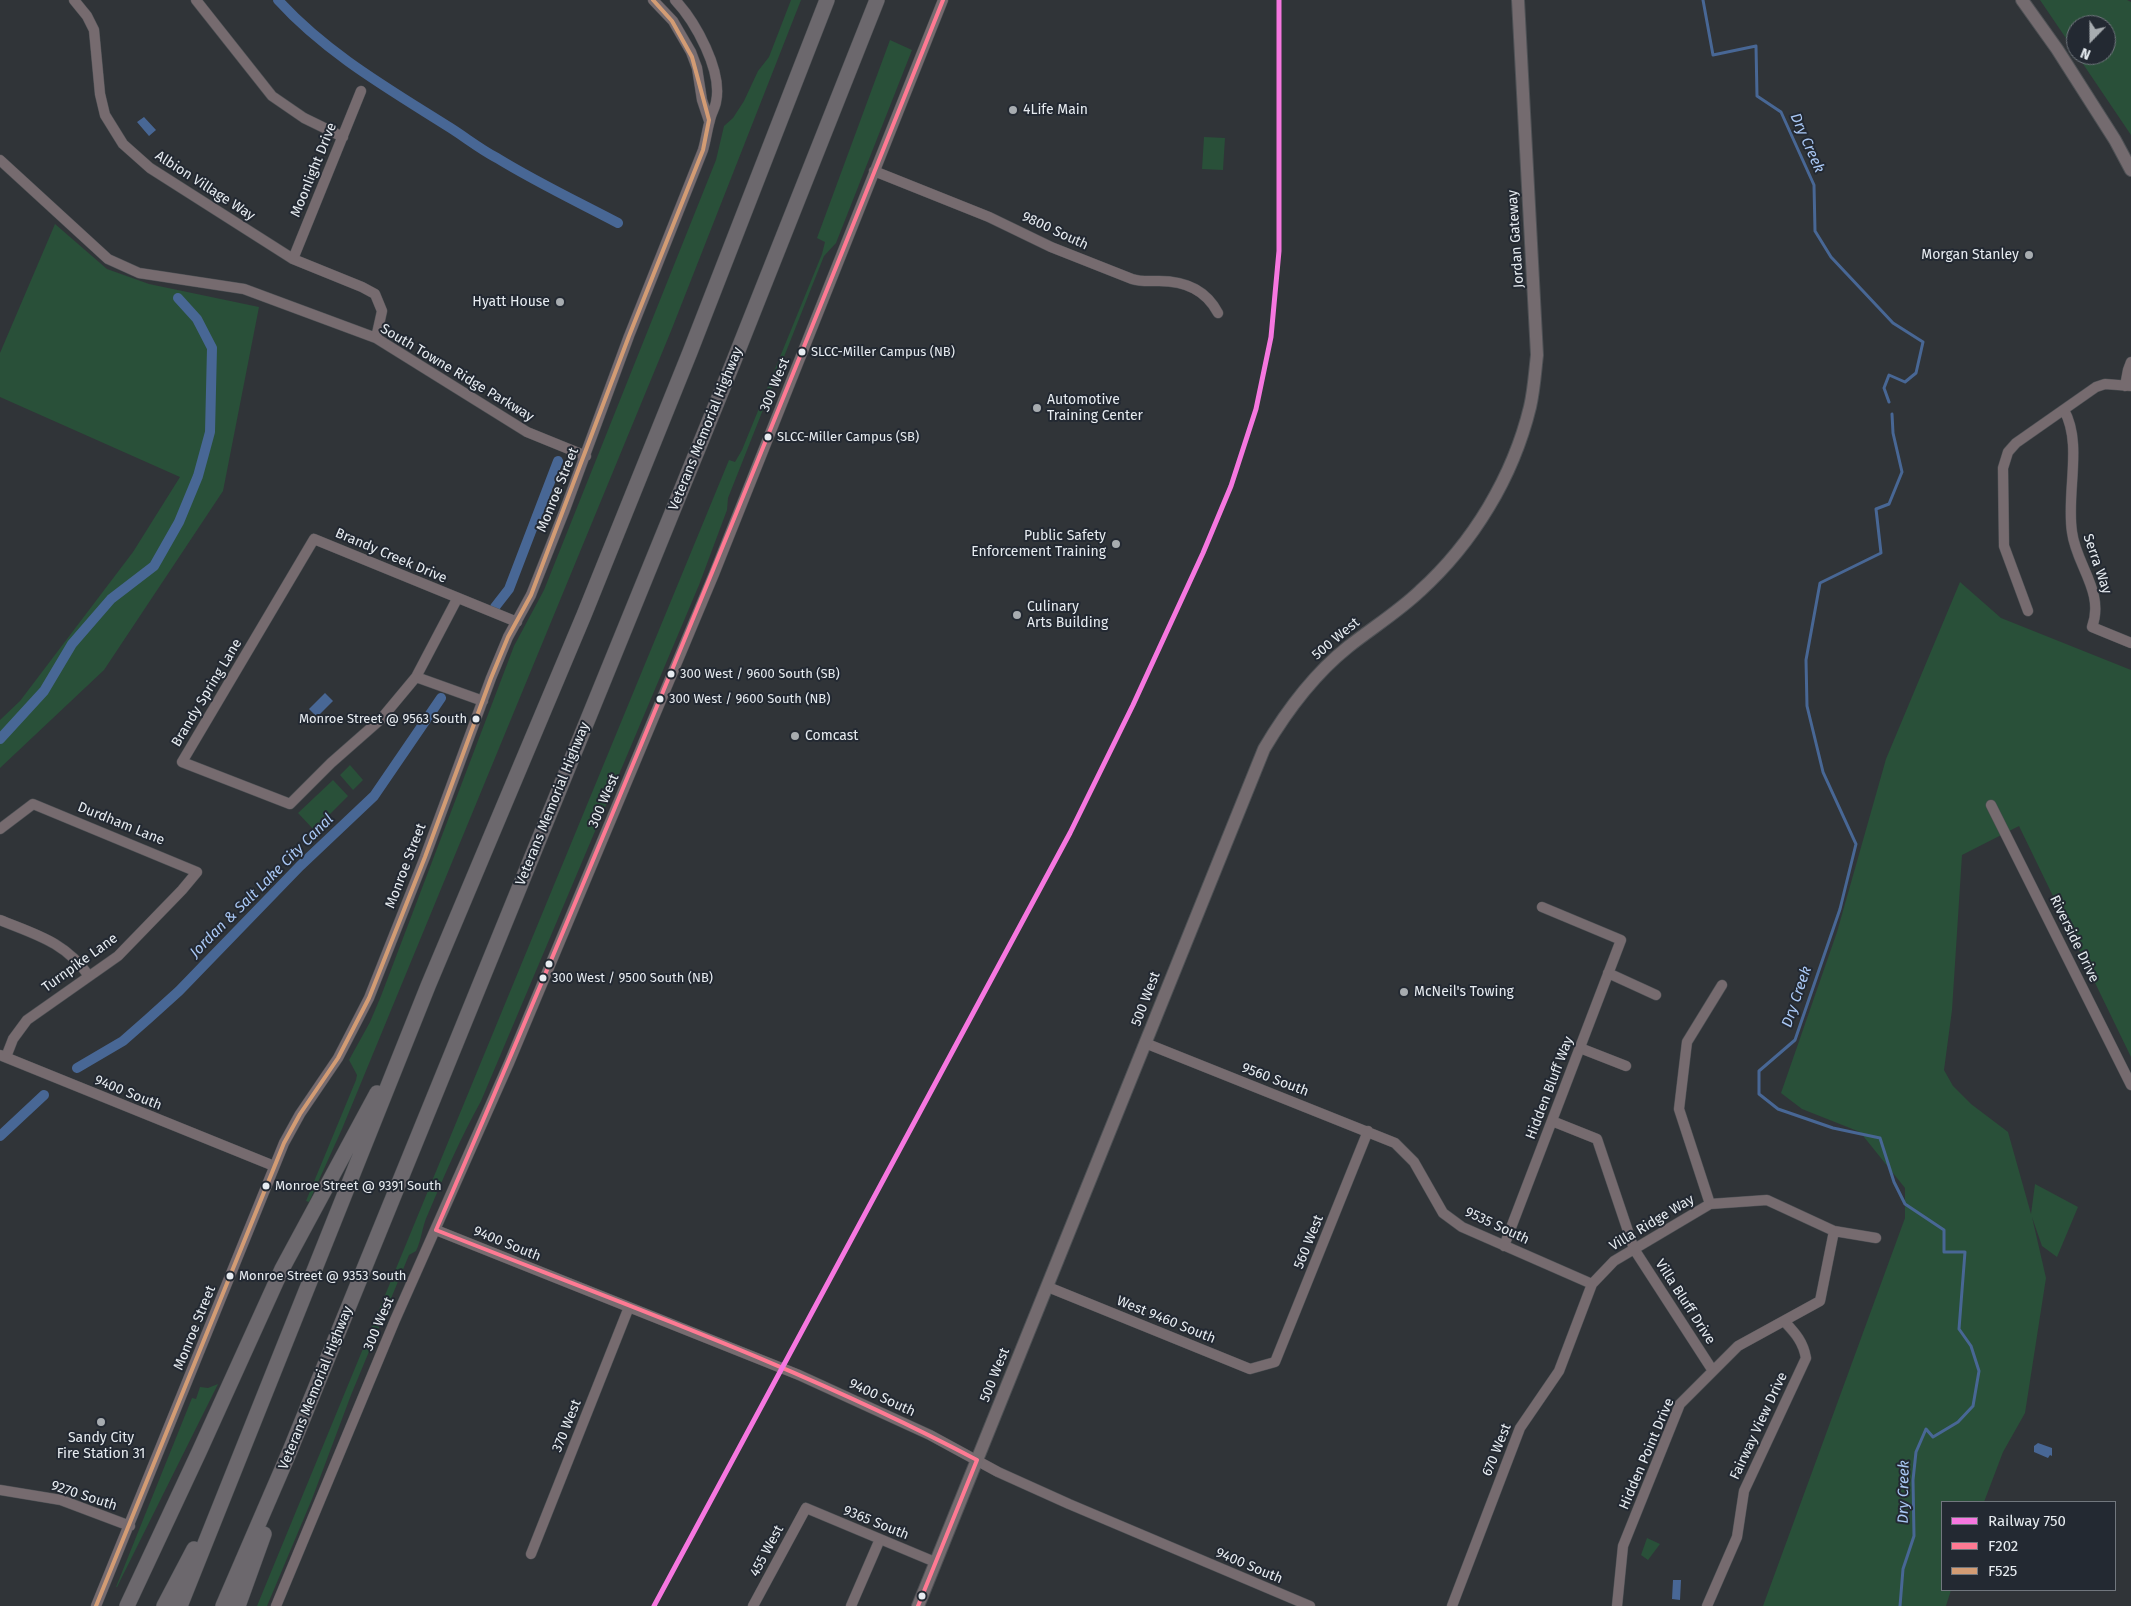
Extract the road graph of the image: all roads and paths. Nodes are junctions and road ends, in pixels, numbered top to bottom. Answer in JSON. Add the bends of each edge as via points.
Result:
{"nodes":[{"id":1,"x":74,"y":0,"type":"edge"},
{"id":2,"x":196,"y":0,"type":"edge"},
{"id":3,"x":653,"y":0,"type":"edge"},
{"id":4,"x":675,"y":0,"type":"edge"},
{"id":5,"x":827,"y":0,"type":"edge"},
{"id":6,"x":877,"y":0,"type":"edge"},
{"id":7,"x":942,"y":0,"type":"edge"},
{"id":8,"x":1518,"y":0,"type":"edge"},
{"id":9,"x":2022,"y":0,"type":"edge"},
{"id":10,"x":361,"y":91,"type":"dead end"},
{"id":11,"x":709,"y":121,"type":"junction"},
{"id":12,"x":344,"y":136,"type":"junction"},
{"id":13,"x":0,"y":160,"type":"edge"},
{"id":14,"x":2131,"y":170,"type":"edge"},
{"id":15,"x":874,"y":171,"type":"junction"},
{"id":16,"x":293,"y":259,"type":"junction"},
{"id":17,"x":1218,"y":313,"type":"dead end"},
{"id":18,"x":376,"y":338,"type":"junction"},
{"id":19,"x":2131,"y":362,"type":"edge"},
{"id":20,"x":2128,"y":386,"type":"edge"},
{"id":21,"x":2064,"y":410,"type":"junction"},
{"id":22,"x":586,"y":456,"type":"junction"},
{"id":23,"x":1507,"y":472,"type":"joint"},
{"id":24,"x":314,"y":539,"type":"joint"},
{"id":25,"x":457,"y":599,"type":"junction"},
{"id":26,"x":2028,"y":611,"type":"dead end"},
{"id":27,"x":517,"y":622,"type":"junction"},
{"id":28,"x":2131,"y":643,"type":"edge"},
{"id":29,"x":416,"y":677,"type":"junction"},
{"id":30,"x":483,"y":701,"type":"junction"},
{"id":31,"x":290,"y":804,"type":"joint"},
{"id":32,"x":1991,"y":805,"type":"dead end"},
{"id":33,"x":0,"y":829,"type":"edge"},
{"id":34,"x":197,"y":872,"type":"joint"},
{"id":35,"x":1542,"y":907,"type":"dead end"},
{"id":36,"x":0,"y":920,"type":"edge"},
{"id":37,"x":1608,"y":973,"type":"junction"},
{"id":38,"x":90,"y":976,"type":"junction"},
{"id":39,"x":1722,"y":985,"type":"dead end"},
{"id":40,"x":428,"y":986,"type":"junction"},
{"id":41,"x":1656,"y":995,"type":"dead end"},
{"id":42,"x":1145,"y":1043,"type":"junction"},
{"id":43,"x":1580,"y":1048,"type":"junction"},
{"id":44,"x":3,"y":1056,"type":"edge"},
{"id":45,"x":1626,"y":1066,"type":"dead end"},
{"id":46,"x":2131,"y":1085,"type":"edge"},
{"id":47,"x":1552,"y":1121,"type":"junction"},
{"id":48,"x":1368,"y":1131,"type":"junction"},
{"id":49,"x":1396,"y":1143,"type":"joint"},
{"id":50,"x":274,"y":1166,"type":"junction"},
{"id":51,"x":1710,"y":1204,"type":"junction"},
{"id":52,"x":436,"y":1230,"type":"junction"},
{"id":53,"x":1834,"y":1231,"type":"junction"},
{"id":54,"x":1876,"y":1238,"type":"dead end"},
{"id":55,"x":1504,"y":1246,"type":"junction"},
{"id":56,"x":1634,"y":1249,"type":"junction"},
{"id":57,"x":1592,"y":1284,"type":"junction"},
{"id":58,"x":1048,"y":1287,"type":"junction"},
{"id":59,"x":629,"y":1307,"type":"junction"},
{"id":60,"x":1784,"y":1321,"type":"junction"},
{"id":61,"x":1275,"y":1362,"type":"joint"},
{"id":62,"x":1713,"y":1371,"type":"junction"},
{"id":63,"x":290,"y":1453,"type":"junction"},
{"id":64,"x":977,"y":1460,"type":"junction"},
{"id":65,"x":234,"y":1474,"type":"junction"},
{"id":66,"x":0,"y":1490,"type":"edge"},
{"id":67,"x":806,"y":1508,"type":"joint"},
{"id":68,"x":130,"y":1526,"type":"junction"},
{"id":69,"x":880,"y":1540,"type":"junction"},
{"id":70,"x":531,"y":1554,"type":"dead end"},
{"id":71,"x":935,"y":1562,"type":"junction"},
{"id":72,"x":96,"y":1606,"type":"edge"},
{"id":73,"x":127,"y":1606,"type":"edge"},
{"id":74,"x":164,"y":1606,"type":"edge"},
{"id":75,"x":180,"y":1606,"type":"edge"},
{"id":76,"x":223,"y":1606,"type":"edge"},
{"id":77,"x":238,"y":1606,"type":"edge"},
{"id":78,"x":276,"y":1606,"type":"edge"},
{"id":79,"x":753,"y":1606,"type":"edge"},
{"id":80,"x":851,"y":1606,"type":"edge"},
{"id":81,"x":918,"y":1606,"type":"edge"},
{"id":82,"x":1310,"y":1606,"type":"edge"},
{"id":83,"x":1452,"y":1606,"type":"edge"},
{"id":84,"x":1617,"y":1606,"type":"edge"},
{"id":85,"x":1707,"y":1606,"type":"edge"}],
"edges":[{"from":1,"to":16,"type":"street","name":"Albion Village Way","via":[[94,30],[105,116],[123,144],[150,168]]},
{"from":2,"to":12,"type":"street","via":[[272,96],[304,118]]},
{"from":3,"to":11,"type":"street","via":[[673,21],[691,52]]},
{"from":4,"to":11,"type":"street","name":"Monroe Street","via":[[696,27],[711,63],[717,100]]},
{"from":5,"to":40,"type":"highway","via":[[690,352]]},
{"from":6,"to":63,"type":"highway","name":"Veterans Memorial Highway"},
{"from":7,"to":15,"type":"street","name":"300 West"},
{"from":8,"to":23,"type":"main road","name":"Jordan Gateway","via":[[1537,355],[1530,408]]},
{"from":9,"to":14,"type":"main road","via":[[2057,49]]},
{"from":10,"to":12,"type":"street","name":"Moonlight Drive"},
{"from":11,"to":22,"type":"street","name":"Monroe Street","via":[[700,159],[629,336]]},
{"from":12,"to":16,"type":"street","name":"Moonlight Drive"},
{"from":13,"to":18,"type":"street","name":"South Towne Ridge Parkway","via":[[108,259],[139,273],[244,289]]},
{"from":15,"to":17,"type":"street","name":"9800 South","via":[[1132,279],[1176,282],[1202,292]]},
{"from":15,"to":52,"type":"street","name":"300 West","via":[[714,574]]},
{"from":16,"to":18,"type":"street","name":"Albion Village Way","via":[[375,294],[382,311]]},
{"from":18,"to":22,"type":"street","name":"South Towne Ridge Parkway","via":[[526,432]]},
{"from":19,"to":20,"type":"street"},
{"from":20,"to":21,"type":"street","via":[[2099,385]]},
{"from":21,"to":26,"type":"street","via":[[2016,443],[2003,463],[2004,546]]},
{"from":21,"to":28,"type":"street","name":"Serra Way","via":[[2072,429],[2072,533],[2097,605],[2092,627]]},
{"from":22,"to":27,"type":"street","name":"Monroe Street"},
{"from":23,"to":42,"type":"main road","name":"500 West","via":[[1481,518],[1443,568],[1399,609],[1324,668],[1281,721],[1255,767]]},
{"from":24,"to":25,"type":"street","name":"Brandy Creek Drive"},
{"from":24,"to":31,"type":"street","name":"Brandy Spring Lane","via":[[182,762]]},
{"from":25,"to":27,"type":"street","name":"Brandy Creek Drive"},
{"from":25,"to":29,"type":"street","name":"Brandy Creek Drive"},
{"from":27,"to":30,"type":"street","name":"Monroe Street"},
{"from":29,"to":30,"type":"street"},
{"from":29,"to":31,"type":"street","name":"Brandy Creek Drive","via":[[381,719]]},
{"from":30,"to":50,"type":"street","name":"Monroe Street","via":[[360,1018],[338,1058],[300,1114]]},
{"from":32,"to":46,"type":"street","name":"Riverside Drive"},
{"from":33,"to":34,"type":"street","name":"Durdham Lane","via":[[33,804]]},
{"from":34,"to":38,"type":"street","name":"Turnpike Lane","via":[[118,956]]},
{"from":35,"to":37,"type":"street","name":"Hidden Bluff Way","via":[[1621,940]]},
{"from":36,"to":38,"type":"street","via":[[58,945],[71,954]]},
{"from":37,"to":41,"type":"street"},
{"from":37,"to":43,"type":"street","name":"Hidden Bluff Way"},
{"from":38,"to":44,"type":"street","name":"Turnpike Lane","via":[[27,1020]]},
{"from":39,"to":51,"type":"street","via":[[1687,1042],[1679,1109]]},
{"from":40,"to":65,"type":"highway"},
{"from":40,"to":73,"type":"highway","via":[[379,1088],[282,1269]]},
{"from":42,"to":48,"type":"street","name":"9560 South"},
{"from":42,"to":58,"type":"main road","name":"500 West"},
{"from":43,"to":45,"type":"street"},
{"from":43,"to":47,"type":"street","name":"Hidden Bluff Way"},
{"from":44,"to":50,"type":"street","name":"9400 South"},
{"from":47,"to":55,"type":"street","name":"Hidden Bluff Way"},
{"from":47,"to":56,"type":"street","name":"Villa Bluff Drive","via":[[1597,1139]]},
{"from":48,"to":49,"type":"street","name":"9560 South"},
{"from":48,"to":61,"type":"street","name":"560 West"},
{"from":49,"to":55,"type":"street","name":"9535 South","via":[[1414,1162],[1444,1213],[1462,1227]]},
{"from":50,"to":68,"type":"street","name":"Monroe Street"},
{"from":51,"to":53,"type":"street","name":"Villa Ridge Way","via":[[1767,1200]]},
{"from":51,"to":56,"type":"street","name":"Villa Ridge Way"},
{"from":52,"to":59,"type":"street","name":"9400 South"},
{"from":52,"to":78,"type":"street","name":"300 West"},
{"from":53,"to":54,"type":"street","name":"Villa Ridge Way"},
{"from":53,"to":60,"type":"street","name":"Hidden Point Drive","via":[[1820,1301]]},
{"from":55,"to":57,"type":"street","name":"9535 South"},
{"from":56,"to":57,"type":"street","name":"Villa Ridge Way","via":[[1614,1261]]},
{"from":56,"to":62,"type":"street","name":"Villa Bluff Drive"},
{"from":57,"to":83,"type":"street","name":"670 West","via":[[1559,1371],[1520,1428]]},
{"from":58,"to":61,"type":"street","name":"West 9460 South","via":[[1250,1369]]},
{"from":58,"to":64,"type":"main road","name":"500 West"},
{"from":59,"to":64,"type":"street","name":"9400 South","via":[[799,1375]]},
{"from":59,"to":70,"type":"street","name":"370 West"},
{"from":60,"to":62,"type":"street","name":"Hidden Point Drive","via":[[1738,1346]]},
{"from":60,"to":85,"type":"street","name":"Fairway View Drive","via":[[1798,1335],[1806,1358],[1744,1491],[1737,1537]]},
{"from":62,"to":84,"type":"street","name":"Hidden Point Drive","via":[[1680,1404],[1623,1546]]},
{"from":63,"to":76,"type":"highway","name":"Veterans Memorial Highway"},
{"from":63,"to":77,"type":"highway"},
{"from":64,"to":71,"type":"main road","name":"500 West"},
{"from":64,"to":82,"type":"street","name":"9400 South","via":[[1123,1528]]},
{"from":65,"to":74,"type":"highway"},
{"from":65,"to":75,"type":"highway"},
{"from":66,"to":68,"type":"street","name":"9270 South","via":[[62,1500]]},
{"from":67,"to":69,"type":"street","name":"9365 South"},
{"from":67,"to":79,"type":"street","name":"455 West"},
{"from":68,"to":72,"type":"street","name":"Monroe Street"},
{"from":69,"to":71,"type":"street","name":"9365 South"},
{"from":69,"to":80,"type":"street"},
{"from":71,"to":81,"type":"main road","name":"500 West"}]}
